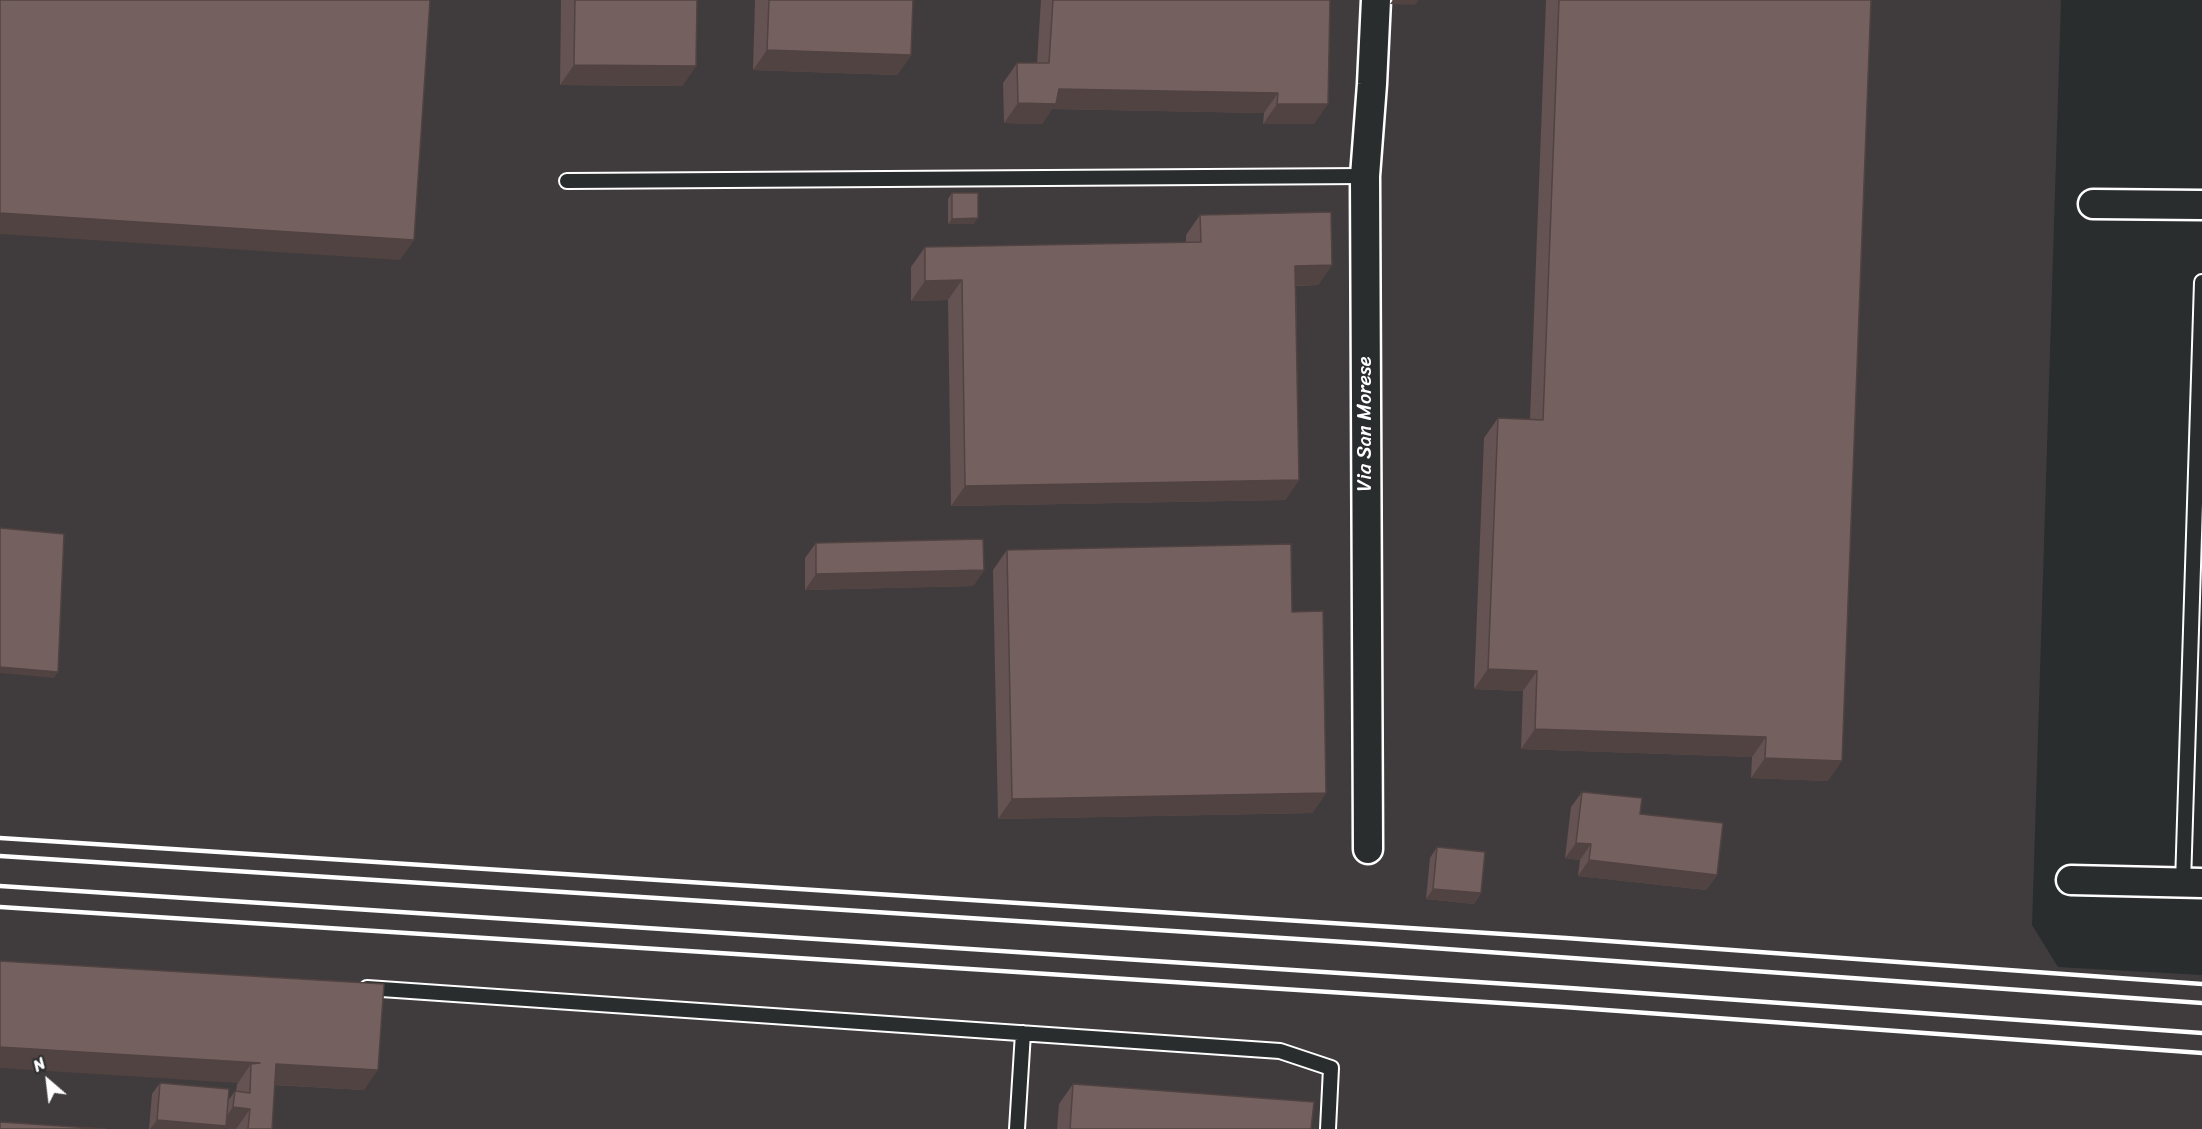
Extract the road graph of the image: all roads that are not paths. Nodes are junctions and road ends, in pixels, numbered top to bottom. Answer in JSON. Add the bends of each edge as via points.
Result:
{"nodes":[{"id":1,"x":1376,"y":0,"type":"edge"},
{"id":2,"x":1365,"y":176,"type":"junction"},
{"id":3,"x":567,"y":181,"type":"dead end"},
{"id":4,"x":2093,"y":204,"type":"dead end"},
{"id":5,"x":2202,"y":205,"type":"edge"},
{"id":6,"x":2202,"y":282,"type":"edge"},
{"id":7,"x":2195,"y":711,"type":"edge"},
{"id":8,"x":1368,"y":849,"type":"dead end"},
{"id":9,"x":2072,"y":880,"type":"dead end"},
{"id":10,"x":2192,"y":883,"type":"edge"},
{"id":11,"x":357,"y":987,"type":"edge"},
{"id":12,"x":1023,"y":1033,"type":"junction"},
{"id":13,"x":1017,"y":1129,"type":"edge"},
{"id":14,"x":1329,"y":1129,"type":"edge"}],
"edges":[{"from":1,"to":2,"type":"street","name":"Via San Morese"},
{"from":2,"to":3,"type":"lane"},
{"from":2,"to":8,"type":"street","name":"Via San Morese"},
{"from":4,"to":5,"type":"street"},
{"from":6,"to":7,"type":"lane"},
{"from":7,"to":10,"type":"lane"},
{"from":9,"to":10,"type":"street"},
{"from":11,"to":12,"type":"lane"},
{"from":12,"to":13,"type":"lane"},
{"from":12,"to":14,"type":"lane","via":[[1280,1051],[1331,1068]]}]}
